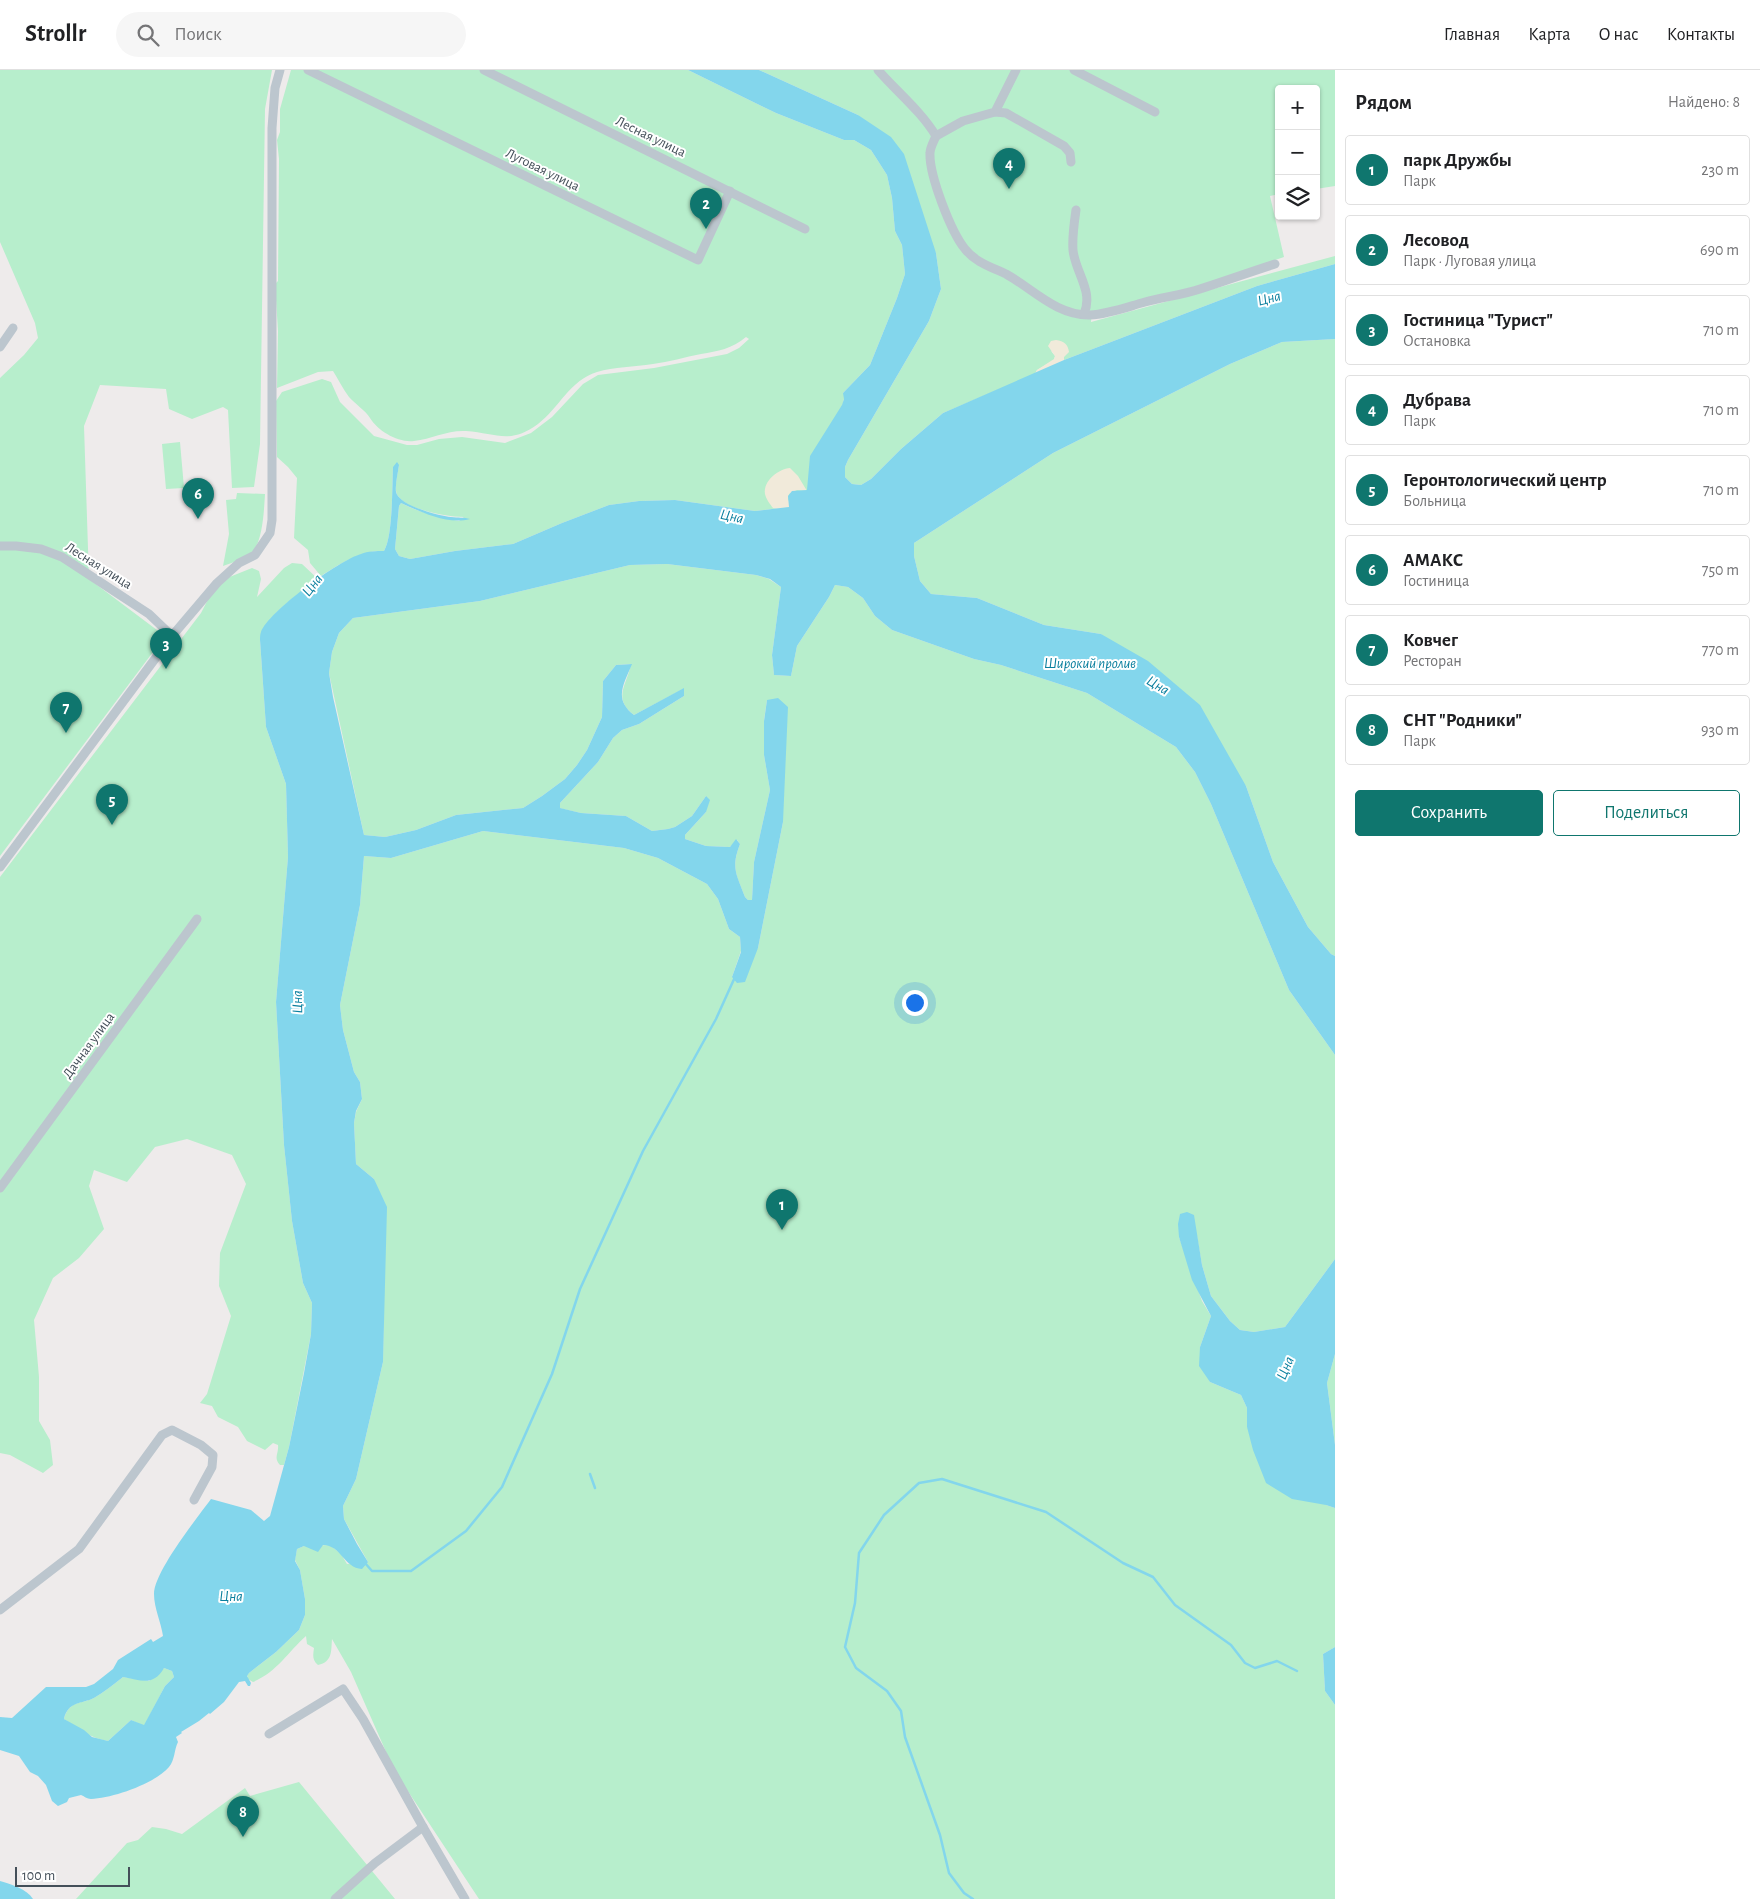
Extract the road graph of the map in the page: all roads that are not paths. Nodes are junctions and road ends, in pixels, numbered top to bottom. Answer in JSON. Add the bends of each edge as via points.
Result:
{"nodes":[{"id":1,"x":280,"y":70,"type":"edge"},
{"id":2,"x":308,"y":70,"type":"edge"},
{"id":3,"x":484,"y":70,"type":"edge"},
{"id":4,"x":878,"y":70,"type":"edge"},
{"id":5,"x":1016,"y":70,"type":"edge"},
{"id":6,"x":1074,"y":70,"type":"edge"},
{"id":7,"x":995,"y":112,"type":"junction"},
{"id":8,"x":1155,"y":112,"type":"dead end"},
{"id":9,"x":936,"y":136,"type":"junction"},
{"id":10,"x":1071,"y":162,"type":"dead end"},
{"id":11,"x":730,"y":191,"type":"junction"},
{"id":12,"x":1076,"y":210,"type":"dead end"},
{"id":13,"x":805,"y":229,"type":"dead end"},
{"id":14,"x":1275,"y":264,"type":"dead end"},
{"id":15,"x":1084,"y":314,"type":"junction"},
{"id":16,"x":13,"y":328,"type":"dead end"},
{"id":17,"x":0,"y":347,"type":"edge"},
{"id":18,"x":0,"y":546,"type":"edge"},
{"id":19,"x":172,"y":636,"type":"junction"},
{"id":20,"x":0,"y":867,"type":"edge"},
{"id":21,"x":198,"y":919,"type":"dead end"},
{"id":22,"x":0,"y":1188,"type":"edge"},
{"id":23,"x":194,"y":1500,"type":"dead end"},
{"id":24,"x":0,"y":1610,"type":"edge"},
{"id":25,"x":269,"y":1734,"type":"dead end"},
{"id":26,"x":423,"y":1827,"type":"junction"},
{"id":27,"x":335,"y":1899,"type":"edge"},
{"id":28,"x":465,"y":1899,"type":"edge"}],
"edges":[{"from":1,"to":19,"type":"street","via":[[272,128],[270,533],[255,555],[216,583]]},
{"from":2,"to":11,"type":"street","name":"Луговая улица","via":[[698,260]]},
{"from":3,"to":11,"type":"street","name":"Лесная улица"},
{"from":4,"to":9,"type":"street","via":[[929,123]]},
{"from":5,"to":7,"type":"street"},
{"from":6,"to":8,"type":"street"},
{"from":7,"to":9,"type":"street","via":[[963,121]]},
{"from":7,"to":10,"type":"street","via":[[1006,113],[1064,146],[1070,153]]},
{"from":9,"to":15,"type":"street","via":[[930,152],[932,174],[963,247],[970,255],[1049,303],[1069,312]]},
{"from":11,"to":13,"type":"street","name":"Лесная улица"},
{"from":12,"to":15,"type":"street","via":[[1073,252],[1087,294]]},
{"from":14,"to":15,"type":"street","via":[[1199,290],[1127,308]]},
{"from":16,"to":17,"type":"street"},
{"from":18,"to":19,"type":"street","name":"Лесная улица","via":[[41,549],[62,557],[149,614]]},
{"from":19,"to":20,"type":"street"},
{"from":21,"to":22,"type":"street","name":"Дачная улица"},
{"from":23,"to":24,"type":"street","via":[[212,1467],[213,1455],[172,1430],[162,1434],[80,1549]]},
{"from":25,"to":26,"type":"street","via":[[343,1689]]},
{"from":26,"to":27,"type":"street"},
{"from":26,"to":28,"type":"street"}]}
